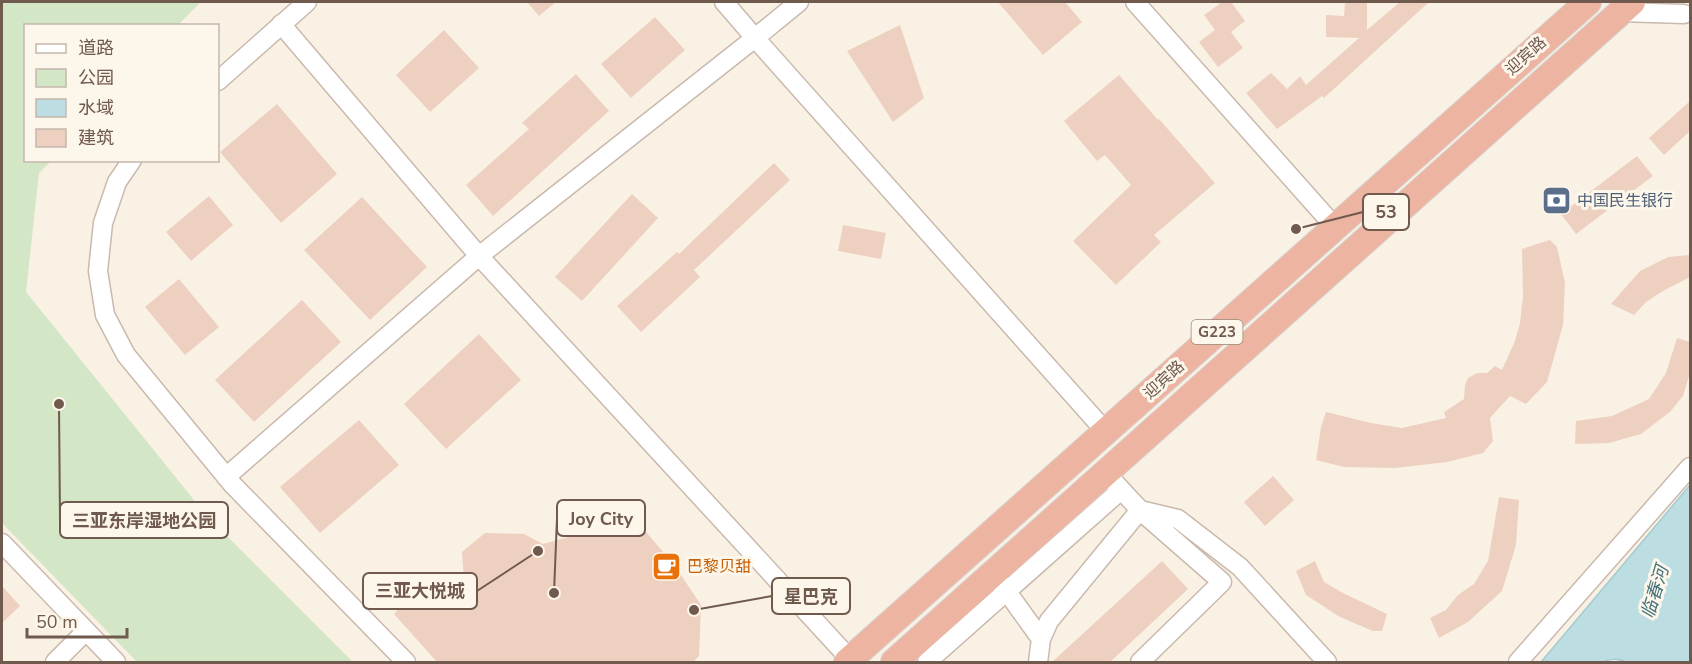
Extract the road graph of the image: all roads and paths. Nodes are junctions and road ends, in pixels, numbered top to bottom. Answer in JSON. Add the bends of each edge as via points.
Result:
{"nodes":[{"id":1,"x":307,"y":2,"type":"edge"},
{"id":2,"x":724,"y":2,"type":"edge"},
{"id":3,"x":799,"y":2,"type":"edge"},
{"id":4,"x":1135,"y":2,"type":"edge"},
{"id":5,"x":1588,"y":2,"type":"edge"},
{"id":6,"x":1626,"y":7,"type":"edge"},
{"id":7,"x":1687,"y":12,"type":"edge"},
{"id":8,"x":281,"y":24,"type":"junction"},
{"id":9,"x":755,"y":38,"type":"junction"},
{"id":10,"x":1520,"y":62,"type":"junction"},
{"id":11,"x":219,"y":80,"type":"edge"},
{"id":12,"x":1540,"y":84,"type":"junction"},
{"id":13,"x":131,"y":162,"type":"edge"},
{"id":14,"x":1335,"y":227,"type":"junction"},
{"id":15,"x":480,"y":256,"type":"junction"},
{"id":16,"x":1106,"y":432,"type":"junction"},
{"id":17,"x":1690,"y":466,"type":"edge"},
{"id":18,"x":226,"y":477,"type":"junction"},
{"id":19,"x":1114,"y":482,"type":"junction"},
{"id":20,"x":1140,"y":510,"type":"junction"},
{"id":21,"x":2,"y":543,"type":"edge"},
{"id":22,"x":1240,"y":567,"type":"junction"},
{"id":23,"x":1222,"y":582,"type":"junction"},
{"id":24,"x":1000,"y":583,"type":"junction"},
{"id":25,"x":86,"y":631,"type":"junction"},
{"id":26,"x":1041,"y":639,"type":"junction"},
{"id":27,"x":849,"y":661,"type":"edge"},
{"id":28,"x":55,"y":663,"type":"edge"},
{"id":29,"x":116,"y":663,"type":"edge"},
{"id":30,"x":406,"y":663,"type":"edge"},
{"id":31,"x":894,"y":663,"type":"edge"},
{"id":32,"x":927,"y":663,"type":"edge"},
{"id":33,"x":1038,"y":663,"type":"edge"},
{"id":34,"x":1140,"y":663,"type":"edge"},
{"id":35,"x":1327,"y":663,"type":"edge"},
{"id":36,"x":1518,"y":663,"type":"edge"}],
"edges":[{"from":1,"to":8,"type":"street"},
{"from":2,"to":9,"type":"street"},
{"from":3,"to":9,"type":"street"},
{"from":4,"to":14,"type":"street"},
{"from":5,"to":10,"type":"highway","name":"迎宾路","number":"G223"},
{"from":6,"to":7,"type":"street"},
{"from":6,"to":12,"type":"highway","name":"迎宾路","number":"G223"},
{"from":8,"to":11,"type":"street"},
{"from":8,"to":15,"type":"street"},
{"from":9,"to":15,"type":"street"},
{"from":9,"to":16,"type":"street"},
{"from":10,"to":12,"type":"highway"},
{"from":10,"to":14,"type":"highway","name":"迎宾路","number":"G223"},
{"from":12,"to":19,"type":"highway","name":"迎宾路","number":"G223"},
{"from":13,"to":18,"type":"street","via":[[117,182],[103,223],[98,271],[105,315],[126,355]]},
{"from":14,"to":16,"type":"highway","name":"迎宾路","number":"G223"},
{"from":15,"to":18,"type":"street"},
{"from":15,"to":27,"type":"street"},
{"from":16,"to":27,"type":"highway","name":"迎宾路","number":"G223"},
{"from":17,"to":36,"type":"street"},
{"from":18,"to":30,"type":"street"},
{"from":19,"to":20,"type":"street"},
{"from":19,"to":24,"type":"highway","name":"迎宾路","number":"G223"},
{"from":20,"to":22,"type":"street","via":[[1178,519]]},
{"from":20,"to":23,"type":"street"},
{"from":20,"to":26,"type":"street","via":[[1049,621]]},
{"from":21,"to":25,"type":"street"},
{"from":22,"to":23,"type":"street"},
{"from":22,"to":35,"type":"street"},
{"from":23,"to":34,"type":"street"},
{"from":24,"to":26,"type":"street"},
{"from":24,"to":31,"type":"highway","name":"迎宾路","number":"G223"},
{"from":24,"to":32,"type":"street"},
{"from":25,"to":28,"type":"street"},
{"from":25,"to":29,"type":"street"},
{"from":26,"to":33,"type":"street"}]}
